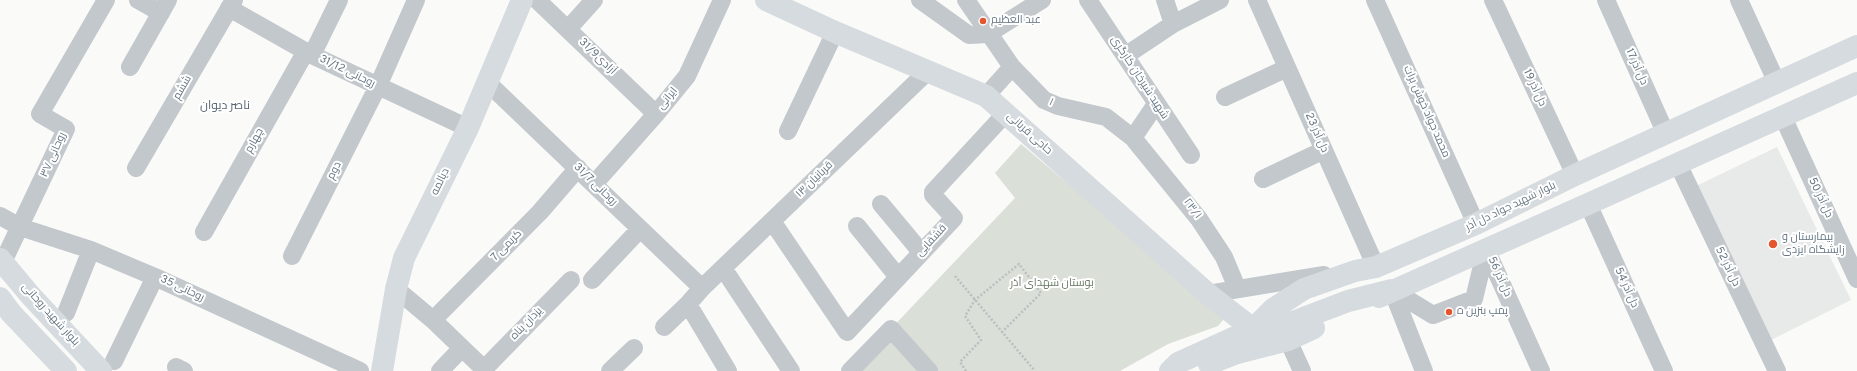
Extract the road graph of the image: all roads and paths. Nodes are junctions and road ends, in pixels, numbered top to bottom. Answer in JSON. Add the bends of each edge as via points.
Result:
{"nodes":[{"id":1,"x":106,"y":0,"type":"edge"},
{"id":2,"x":138,"y":0,"type":"edge"},
{"id":3,"x":339,"y":0,"type":"edge"},
{"id":4,"x":416,"y":0,"type":"edge"},
{"id":5,"x":522,"y":0,"type":"edge"},
{"id":6,"x":537,"y":0,"type":"edge"},
{"id":7,"x":594,"y":0,"type":"edge"},
{"id":8,"x":722,"y":0,"type":"edge"},
{"id":9,"x":920,"y":0,"type":"edge"},
{"id":10,"x":966,"y":0,"type":"edge"},
{"id":11,"x":1042,"y":0,"type":"edge"},
{"id":12,"x":1088,"y":0,"type":"edge"},
{"id":13,"x":1165,"y":0,"type":"edge"},
{"id":14,"x":1220,"y":0,"type":"edge"},
{"id":15,"x":1257,"y":0,"type":"edge"},
{"id":16,"x":1375,"y":0,"type":"edge"},
{"id":17,"x":1493,"y":0,"type":"edge"},
{"id":18,"x":1606,"y":0,"type":"edge"},
{"id":19,"x":1739,"y":0,"type":"edge"},
{"id":20,"x":774,"y":2,"type":"edge"},
{"id":21,"x":232,"y":4,"type":"edge"},
{"id":22,"x":164,"y":7,"type":"edge"},
{"id":23,"x":1173,"y":24,"type":"junction"},
{"id":24,"x":568,"y":29,"type":"junction"},
{"id":25,"x":835,"y":32,"type":"junction"},
{"id":26,"x":988,"y":34,"type":"junction"},
{"id":27,"x":1857,"y":46,"type":"edge"},
{"id":28,"x":309,"y":53,"type":"junction"},
{"id":29,"x":1125,"y":56,"type":"junction"},
{"id":30,"x":130,"y":67,"type":"dead end"},
{"id":31,"x":1012,"y":67,"type":"junction"},
{"id":32,"x":1287,"y":68,"type":"junction"},
{"id":33,"x":928,"y":72,"type":"junction"},
{"id":34,"x":488,"y":83,"type":"junction"},
{"id":35,"x":1777,"y":83,"type":"junction"},
{"id":36,"x":1857,"y":83,"type":"edge"},
{"id":37,"x":378,"y":86,"type":"junction"},
{"id":38,"x":986,"y":96,"type":"junction"},
{"id":39,"x":1224,"y":97,"type":"dead end"},
{"id":40,"x":1156,"y":104,"type":"junction"},
{"id":41,"x":1006,"y":113,"type":"junction"},
{"id":42,"x":656,"y":114,"type":"junction"},
{"id":43,"x":1783,"y":117,"type":"junction"},
{"id":44,"x":468,"y":128,"type":"junction"},
{"id":45,"x":788,"y":131,"type":"dead end"},
{"id":46,"x":1666,"y":134,"type":"junction"},
{"id":47,"x":1133,"y":138,"type":"junction"},
{"id":48,"x":1324,"y":150,"type":"junction"},
{"id":49,"x":1191,"y":156,"type":"dead end"},
{"id":50,"x":1678,"y":164,"type":"junction"},
{"id":51,"x":136,"y":168,"type":"dead end"},
{"id":52,"x":578,"y":168,"type":"junction"},
{"id":53,"x":1575,"y":175,"type":"junction"},
{"id":54,"x":1263,"y":179,"type":"dead end"},
{"id":55,"x":594,"y":184,"type":"junction"},
{"id":56,"x":882,"y":204,"type":"dead end"},
{"id":57,"x":1588,"y":204,"type":"junction"},
{"id":58,"x":0,"y":216,"type":"edge"},
{"id":59,"x":772,"y":221,"type":"junction"},
{"id":60,"x":1476,"y":224,"type":"junction"},
{"id":61,"x":857,"y":226,"type":"dead end"},
{"id":62,"x":20,"y":227,"type":"junction"},
{"id":63,"x":640,"y":229,"type":"junction"},
{"id":64,"x":204,"y":232,"type":"dead end"},
{"id":65,"x":1486,"y":249,"type":"junction"},
{"id":66,"x":91,"y":250,"type":"junction"},
{"id":67,"x":921,"y":252,"type":"junction"},
{"id":68,"x":292,"y":256,"type":"dead end"},
{"id":69,"x":2,"y":261,"type":"edge"},
{"id":70,"x":1376,"y":267,"type":"junction"},
{"id":71,"x":723,"y":268,"type":"junction"},
{"id":72,"x":1355,"y":271,"type":"junction"},
{"id":73,"x":955,"y":276,"type":"dead end"},
{"id":74,"x":155,"y":277,"type":"junction"},
{"id":75,"x":898,"y":277,"type":"junction"},
{"id":76,"x":1857,"y":279,"type":"edge"},
{"id":77,"x":570,"y":280,"type":"dead end"},
{"id":78,"x":592,"y":280,"type":"dead end"},
{"id":79,"x":702,"y":288,"type":"junction"},
{"id":80,"x":1237,"y":288,"type":"junction"},
{"id":81,"x":396,"y":289,"type":"junction"},
{"id":82,"x":1304,"y":289,"type":"junction"},
{"id":83,"x":1392,"y":290,"type":"junction"},
{"id":84,"x":1208,"y":294,"type":"junction"},
{"id":85,"x":0,"y":298,"type":"edge"},
{"id":86,"x":975,"y":300,"type":"junction"},
{"id":87,"x":688,"y":304,"type":"junction"},
{"id":88,"x":66,"y":312,"type":"dead end"},
{"id":89,"x":1316,"y":313,"type":"junction"},
{"id":90,"x":433,"y":320,"type":"junction"},
{"id":91,"x":664,"y":327,"type":"dead end"},
{"id":92,"x":1253,"y":329,"type":"junction"},
{"id":93,"x":1002,"y":332,"type":"junction"},
{"id":94,"x":1288,"y":340,"type":"junction"},
{"id":95,"x":462,"y":348,"type":"junction"},
{"id":96,"x":634,"y":348,"type":"dead end"},
{"id":97,"x":107,"y":366,"type":"edge"},
{"id":98,"x":484,"y":370,"type":"edge"},
{"id":99,"x":66,"y":371,"type":"edge"},
{"id":100,"x":360,"y":371,"type":"edge"},
{"id":101,"x":382,"y":371,"type":"edge"},
{"id":102,"x":440,"y":371,"type":"edge"},
{"id":103,"x":610,"y":371,"type":"edge"},
{"id":104,"x":728,"y":371,"type":"edge"},
{"id":105,"x":791,"y":371,"type":"edge"},
{"id":106,"x":850,"y":371,"type":"edge"},
{"id":107,"x":929,"y":371,"type":"edge"},
{"id":108,"x":966,"y":371,"type":"edge"},
{"id":109,"x":1035,"y":371,"type":"edge"},
{"id":110,"x":1170,"y":371,"type":"edge"},
{"id":111,"x":1191,"y":371,"type":"edge"},
{"id":112,"x":1302,"y":371,"type":"edge"},
{"id":113,"x":1424,"y":371,"type":"edge"},
{"id":114,"x":1541,"y":371,"type":"edge"},
{"id":115,"x":1664,"y":371,"type":"edge"},
{"id":116,"x":1777,"y":371,"type":"edge"}],
"edges":[{"from":1,"to":62,"type":"street","name":"روحانی ۳۷","via":[[40,114],[66,129]]},
{"from":2,"to":22,"type":"street"},
{"from":3,"to":28,"type":"street","name":"چهارم"},
{"from":4,"to":37,"type":"street","name":"دوم"},
{"from":5,"to":34,"type":"main road","name":"دیالمه"},
{"from":6,"to":24,"type":"street","name":"آزادی31/9"},
{"from":7,"to":24,"type":"street"},
{"from":8,"to":42,"type":"street","name":"ایرانی","via":[[687,76]]},
{"from":9,"to":26,"type":"street","via":[[969,35]]},
{"from":10,"to":26,"type":"street","name":"۱"},
{"from":11,"to":26,"type":"street"},
{"from":12,"to":29,"type":"street","name":"شهید شیرخان کارگری"},
{"from":13,"to":23,"type":"street"},
{"from":14,"to":23,"type":"street"},
{"from":15,"to":32,"type":"street","name":"دل آذر 23"},
{"from":16,"to":60,"type":"street","name":"محمد جواد خوش برات"},
{"from":17,"to":53,"type":"street","name":"دل آذر 19"},
{"from":18,"to":46,"type":"street","name":"دل آذر 17"},
{"from":19,"to":35,"type":"street"},
{"from":20,"to":25,"type":"main road","name":"حاجی قربانی"},
{"from":21,"to":28,"type":"street","name":"روحانی 31/12"},
{"from":21,"to":51,"type":"street","name":"ششم"},
{"from":22,"to":30,"type":"street"},
{"from":23,"to":29,"type":"street"},
{"from":24,"to":42,"type":"street","name":"آزادی31/9"},
{"from":25,"to":33,"type":"main road","name":"حاجی قربانی"},
{"from":25,"to":45,"type":"street"},
{"from":26,"to":31,"type":"street","name":"۱"},
{"from":27,"to":35,"type":"main road","name":"بلوار شهید جواد دل آذر"},
{"from":28,"to":37,"type":"street","name":"روحانی 31/12"},
{"from":28,"to":64,"type":"street","name":"چهارم"},
{"from":29,"to":40,"type":"street","name":"شهید شیرخان کارگری"},
{"from":31,"to":38,"type":"street"},
{"from":31,"to":47,"type":"street","name":"۱","via":[[1044,100],[1058,106],[1106,117]]},
{"from":32,"to":39,"type":"street"},
{"from":32,"to":48,"type":"street","name":"دل آذر 23"},
{"from":33,"to":38,"type":"main road","name":"حاجی قربانی"},
{"from":33,"to":59,"type":"street","name":"۱۳ قربانیان"},
{"from":34,"to":44,"type":"main road","name":"دیالمه"},
{"from":34,"to":52,"type":"street","name":"روحانی 31/7"},
{"from":35,"to":46,"type":"main road","name":"بلوار شهید جواد دل آذر"},
{"from":36,"to":43,"type":"main road"},
{"from":37,"to":44,"type":"street","name":"روحانی 31/12"},
{"from":37,"to":68,"type":"street","name":"دوم"},
{"from":38,"to":41,"type":"main road","name":"حاجی قربانی"},
{"from":40,"to":47,"type":"street"},
{"from":40,"to":49,"type":"street","name":"شهید شیرخان کارگری"},
{"from":41,"to":67,"type":"street","name":"قشقایی","via":[[934,192],[933,195],[954,218]]},
{"from":41,"to":84,"type":"main road","name":"حاجی قربانی"},
{"from":42,"to":55,"type":"street","name":"ایرانی"},
{"from":43,"to":50,"type":"main road"},
{"from":43,"to":76,"type":"street","name":"دل آذر 50"},
{"from":44,"to":81,"type":"main road","name":"دیالمه","via":[[404,258]]},
{"from":46,"to":53,"type":"main road","name":"بلوار شهید جواد دل آذر"},
{"from":47,"to":80,"type":"street","name":"۲۳/۱","via":[[1200,219],[1224,257]]},
{"from":48,"to":54,"type":"street"},
{"from":48,"to":70,"type":"street","name":"دل آذر 23"},
{"from":50,"to":57,"type":"main road"},
{"from":50,"to":116,"type":"street","name":"دل آذر 52"},
{"from":52,"to":55,"type":"street","name":"روحانی 31/7"},
{"from":52,"to":90,"type":"street","name":"کریمی 7","via":[[540,212]]},
{"from":53,"to":60,"type":"main road","name":"بلوار شهید جواد دل آذر"},
{"from":55,"to":63,"type":"street","name":"روحانی 31/7"},
{"from":56,"to":67,"type":"street"},
{"from":57,"to":65,"type":"main road"},
{"from":57,"to":115,"type":"street","name":"دل آذر 54"},
{"from":58,"to":62,"type":"street","name":"روحانی 35"},
{"from":59,"to":71,"type":"street","name":"۱۳ قربانیان"},
{"from":59,"to":75,"type":"street","name":"قشقایی","via":[[846,330],[850,331]]},
{"from":60,"to":70,"type":"main road","name":"بلوار شهید جواد دل آذر"},
{"from":61,"to":75,"type":"street"},
{"from":62,"to":66,"type":"street","name":"روحانی 35"},
{"from":62,"to":69,"type":"street","name":"روحانی ۳۷"},
{"from":63,"to":78,"type":"street"},
{"from":63,"to":79,"type":"street","name":"روحانی 31/7"},
{"from":65,"to":83,"type":"main road"},
{"from":65,"to":83,"type":"street","via":[[1474,299],[1432,315]]},
{"from":65,"to":114,"type":"street","name":"دل آذر 56"},
{"from":66,"to":74,"type":"street","name":"روحانی 35"},
{"from":66,"to":88,"type":"street"},
{"from":67,"to":75,"type":"street","name":"قشقایی"},
{"from":69,"to":97,"type":"main road","name":"بلوار شهید روحانی","via":[[31,296]]},
{"from":70,"to":72,"type":"main road","name":"بلوار شهید جواد دل آذر"},
{"from":71,"to":79,"type":"street","name":"۱۳ قربانیان"},
{"from":71,"to":105,"type":"street"},
{"from":72,"to":80,"type":"street"},
{"from":72,"to":82,"type":"main road","name":"بلوار شهید جواد دل آذر"},
{"from":73,"to":86,"type":"path"},
{"from":74,"to":97,"type":"street"},
{"from":74,"to":100,"type":"street","name":"روحانی 35"},
{"from":77,"to":98,"type":"street","name":"یزدان پناه"},
{"from":79,"to":87,"type":"street","name":"۱۳ قربانیان"},
{"from":80,"to":84,"type":"street"},
{"from":81,"to":90,"type":"street"},
{"from":81,"to":101,"type":"main road","name":"دیالمه"},
{"from":82,"to":89,"type":"main road","via":[[1299,302],[1302,309],[1308,313]]},
{"from":82,"to":92,"type":"main road","name":"بلوار شهید جواد دل آذر","via":[[1274,309]]},
{"from":83,"to":89,"type":"main road","via":[[1348,301]]},
{"from":83,"to":94,"type":"main road"},
{"from":83,"to":113,"type":"street"},
{"from":84,"to":92,"type":"main road","name":"حاجی قربانی"},
{"from":85,"to":99,"type":"main road"},
{"from":86,"to":93,"type":"path"},
{"from":86,"to":93,"type":"path","via":[[1019,264],[1041,293]]},
{"from":86,"to":108,"type":"path","via":[[965,316],[981,340],[960,362]]},
{"from":87,"to":91,"type":"street","name":"۱۳ قربانیان"},
{"from":87,"to":104,"type":"street"},
{"from":89,"to":92,"type":"main road","via":[[1285,325]]},
{"from":90,"to":95,"type":"street"},
{"from":92,"to":110,"type":"main road","name":"بلوار شهید جواد دل آذر","via":[[1178,363]]},
{"from":93,"to":109,"type":"path"},
{"from":94,"to":111,"type":"main road","via":[[1237,353]]},
{"from":94,"to":112,"type":"street"},
{"from":95,"to":98,"type":"street"},
{"from":95,"to":102,"type":"street"},
{"from":96,"to":103,"type":"street"},
{"from":106,"to":107,"type":"street","via":[[891,329]]}]}
